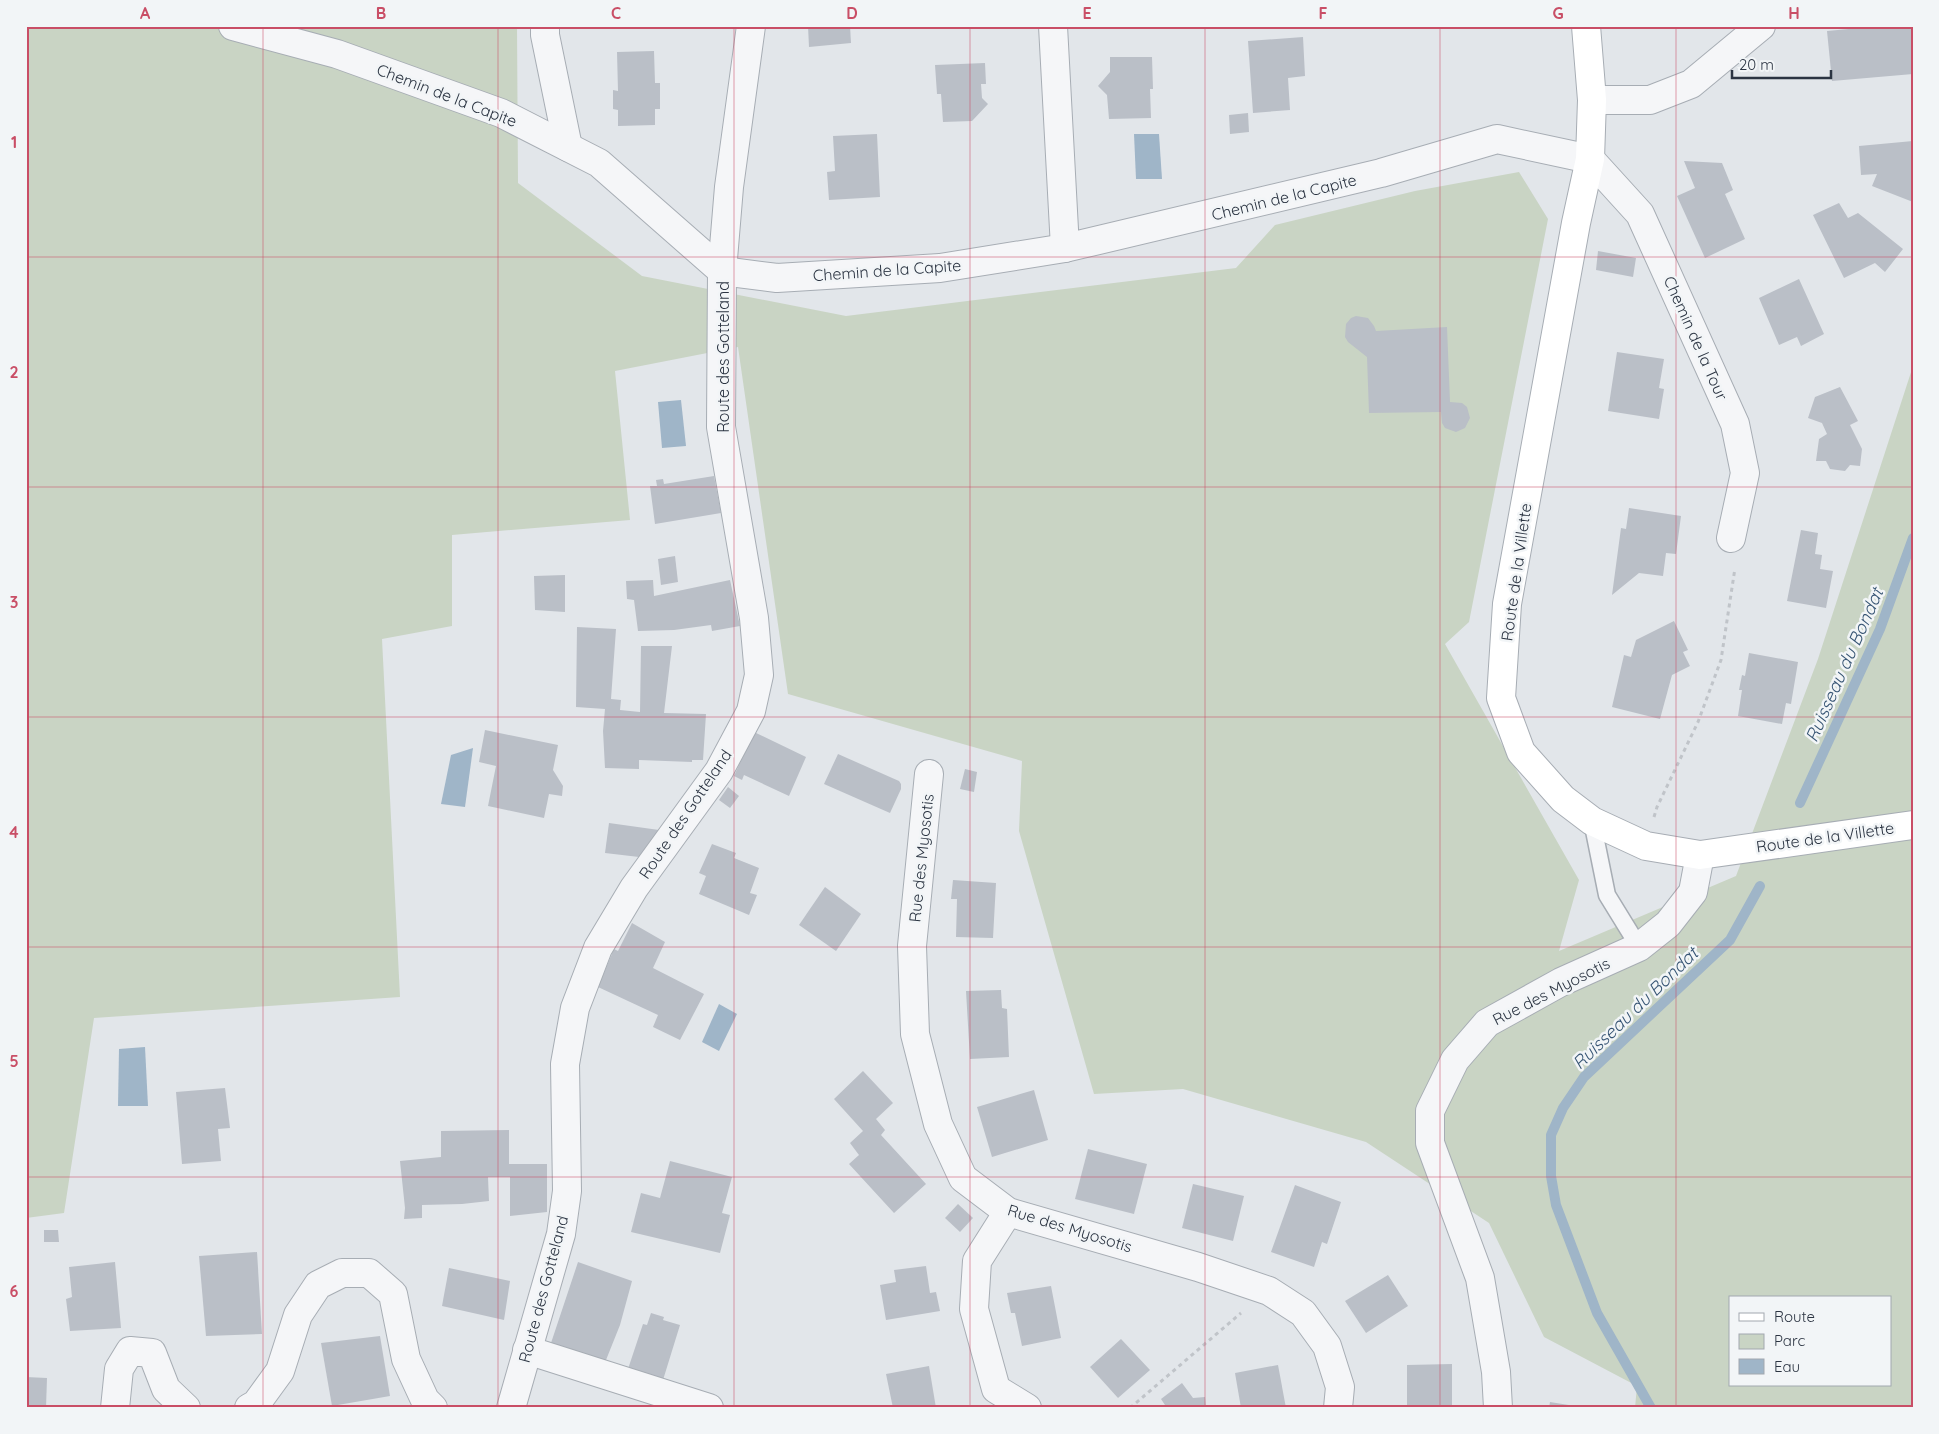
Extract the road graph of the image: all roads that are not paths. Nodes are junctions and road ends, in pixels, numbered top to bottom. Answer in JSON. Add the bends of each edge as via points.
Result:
{"nodes":[{"id":1,"x":233,"y":26,"type":"edge"},
{"id":2,"x":545,"y":26,"type":"edge"},
{"id":3,"x":751,"y":26,"type":"edge"},
{"id":4,"x":1053,"y":26,"type":"edge"},
{"id":5,"x":1586,"y":26,"type":"edge"},
{"id":6,"x":1760,"y":26,"type":"edge"},
{"id":7,"x":1592,"y":100,"type":"junction"},
{"id":8,"x":568,"y":147,"type":"junction"},
{"id":9,"x":1590,"y":159,"type":"junction"},
{"id":10,"x":1065,"y":248,"type":"junction"},
{"id":11,"x":722,"y":271,"type":"junction"},
{"id":12,"x":1731,"y":538,"type":"road end"},
{"id":13,"x":929,"y":774,"type":"dead end"},
{"id":14,"x":1592,"y":821,"type":"junction"},
{"id":15,"x":1913,"y":825,"type":"edge"},
{"id":16,"x":1700,"y":855,"type":"junction"},
{"id":17,"x":1639,"y":947,"type":"junction"},
{"id":18,"x":1008,"y":1212,"type":"junction"},
{"id":19,"x":527,"y":1350,"type":"junction"},
{"id":20,"x":115,"y":1408,"type":"edge"},
{"id":21,"x":186,"y":1408,"type":"edge"},
{"id":22,"x":249,"y":1408,"type":"edge"},
{"id":23,"x":433,"y":1408,"type":"edge"},
{"id":24,"x":511,"y":1408,"type":"edge"},
{"id":25,"x":709,"y":1408,"type":"edge"},
{"id":26,"x":1027,"y":1408,"type":"edge"},
{"id":27,"x":1338,"y":1408,"type":"edge"},
{"id":28,"x":1498,"y":1408,"type":"edge"}],
"edges":[{"from":1,"to":8,"type":"street","name":"Chemin de la Capite","via":[[337,54],[501,113]]},
{"from":2,"to":8,"type":"street"},
{"from":3,"to":11,"type":"street","name":"Route des Gotteland","via":[[729,187]]},
{"from":4,"to":10,"type":"street"},
{"from":5,"to":7,"type":"main road","name":"Route de la Villette"},
{"from":6,"to":7,"type":"street","via":[[1691,84],[1650,100]]},
{"from":7,"to":9,"type":"main road","name":"Route de la Villette"},
{"from":8,"to":11,"type":"street","name":"Chemin de la Capite","via":[[599,163]]},
{"from":9,"to":10,"type":"street","name":"Chemin de la Capite","via":[[1497,139],[1381,174]]},
{"from":9,"to":12,"type":"street","name":"Chemin de la Tour","via":[[1640,214],[1735,424],[1745,473]]},
{"from":9,"to":14,"type":"main road","name":"Route de la Villette","via":[[1507,604],[1501,698],[1521,752],[1563,799]]},
{"from":10,"to":11,"type":"street","name":"Chemin de la Capite","via":[[940,268],[777,278]]},
{"from":11,"to":19,"type":"street","name":"Route des Gotteland","via":[[721,426],[754,618],[759,675],[751,711],[719,770],[634,888],[598,948],[575,1008],[565,1064],[565,1209],[561,1234]]},
{"from":13,"to":18,"type":"street","name":"Rue des Myosotis","via":[[912,946],[915,1034],[938,1124],[963,1178]]},
{"from":14,"to":16,"type":"main road","name":"Route de la Villette","via":[[1646,846]]},
{"from":14,"to":17,"type":"lane","via":[[1607,895]]},
{"from":15,"to":16,"type":"main road","name":"Route de la Villette"},
{"from":16,"to":17,"type":"street","name":"Rue des Myosotis","via":[[1693,892],[1668,924]]},
{"from":17,"to":28,"type":"street","name":"Rue des Myosotis","via":[[1561,982],[1487,1022],[1455,1060],[1430,1111],[1430,1143],[1480,1278],[1496,1372]]},
{"from":18,"to":26,"type":"street","via":[[977,1261],[974,1309],[996,1389]]},
{"from":18,"to":27,"type":"street","name":"Rue des Myosotis","via":[[1269,1291],[1303,1314],[1327,1346],[1340,1387]]},
{"from":19,"to":24,"type":"street","name":"Route des Gotteland"},
{"from":19,"to":25,"type":"street"},
{"from":20,"to":21,"type":"street","via":[[119,1369],[130,1350],[152,1353],[166,1389]]},
{"from":22,"to":23,"type":"street","via":[[256,1404],[280,1371],[298,1314],[318,1285],[342,1273],[369,1273],[392,1294],[406,1359],[425,1400]]}]}
